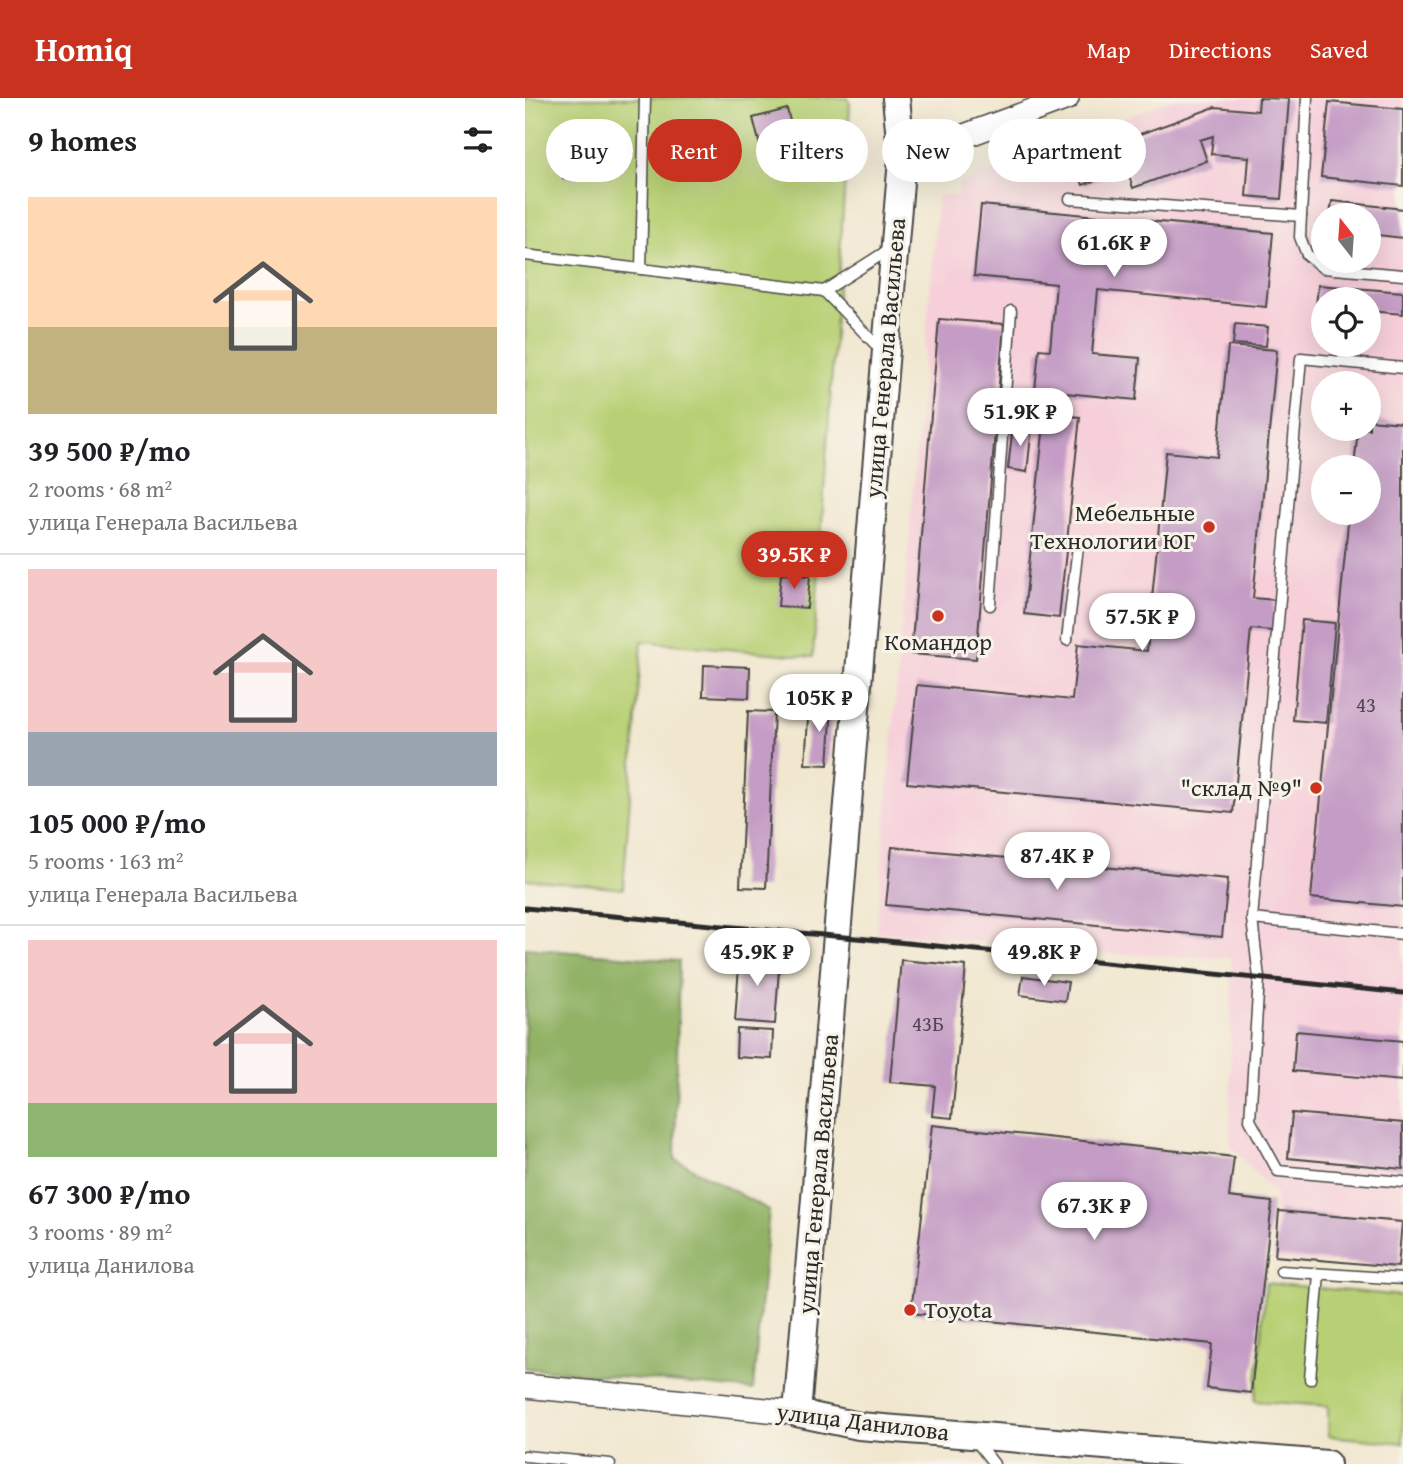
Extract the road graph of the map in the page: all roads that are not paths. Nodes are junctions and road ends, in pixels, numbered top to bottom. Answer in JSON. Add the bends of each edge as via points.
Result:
{"nodes":[{"id":1,"x":645,"y":98,"type":"edge"},
{"id":2,"x":896,"y":98,"type":"edge"},
{"id":3,"x":1067,"y":98,"type":"edge"},
{"id":4,"x":1307,"y":98,"type":"edge"},
{"id":5,"x":898,"y":119,"type":"edge"},
{"id":6,"x":974,"y":132,"type":"edge"},
{"id":7,"x":900,"y":182,"type":"edge"},
{"id":8,"x":1070,"y":199,"type":"dead end"},
{"id":9,"x":1301,"y":216,"type":"junction"},
{"id":10,"x":891,"y":248,"type":"dead end"},
{"id":11,"x":525,"y":255,"type":"edge"},
{"id":12,"x":641,"y":269,"type":"junction"},
{"id":13,"x":1403,"y":275,"type":"edge"},
{"id":14,"x":824,"y":291,"type":"junction"},
{"id":15,"x":1011,"y":311,"type":"dead end"},
{"id":16,"x":885,"y":355,"type":"junction"},
{"id":17,"x":1403,"y":368,"type":"edge"},
{"id":18,"x":1078,"y":546,"type":"dead end"},
{"id":19,"x":990,"y":605,"type":"dead end"},
{"id":20,"x":1067,"y":640,"type":"dead end"},
{"id":21,"x":1252,"y":919,"type":"junction"},
{"id":22,"x":1403,"y":934,"type":"edge"},
{"id":23,"x":1403,"y":1182,"type":"edge"},
{"id":24,"x":1281,"y":1271,"type":"dead end"},
{"id":25,"x":1319,"y":1274,"type":"junction"},
{"id":26,"x":1403,"y":1279,"type":"edge"},
{"id":27,"x":1310,"y":1379,"type":"dead end"},
{"id":28,"x":525,"y":1386,"type":"edge"},
{"id":29,"x":797,"y":1413,"type":"junction"},
{"id":30,"x":971,"y":1435,"type":"junction"},
{"id":31,"x":525,"y":1456,"type":"edge"},
{"id":32,"x":611,"y":1464,"type":"edge"},
{"id":33,"x":994,"y":1464,"type":"edge"},
{"id":34,"x":1327,"y":1464,"type":"edge"}],
"edges":[{"from":1,"to":12,"type":"lane"},
{"from":2,"to":5,"type":"main road","name":"улица Генерала Васильева"},
{"from":3,"to":6,"type":"street"},
{"from":4,"to":9,"type":"lane"},
{"from":7,"to":16,"type":"main road","name":"улица Генерала Васильева"},
{"from":8,"to":9,"type":"lane"},
{"from":9,"to":13,"type":"lane","via":[[1303,246],[1323,268]]},
{"from":10,"to":14,"type":"lane"},
{"from":11,"to":12,"type":"lane"},
{"from":12,"to":14,"type":"lane"},
{"from":14,"to":16,"type":"lane"},
{"from":15,"to":19,"type":"lane"},
{"from":16,"to":29,"type":"main road","name":"улица Генерала Васильева"},
{"from":17,"to":21,"type":"lane","via":[[1301,358]]},
{"from":18,"to":20,"type":"lane"},
{"from":21,"to":22,"type":"lane"},
{"from":21,"to":23,"type":"lane","via":[[1259,978],[1250,1120],[1278,1171]]},
{"from":24,"to":25,"type":"lane"},
{"from":25,"to":26,"type":"lane"},
{"from":25,"to":27,"type":"lane"},
{"from":28,"to":29,"type":"street","name":"улица Данилова"},
{"from":29,"to":30,"type":"main road","name":"улица Данилова","via":[[859,1426]]},
{"from":30,"to":33,"type":"lane"},
{"from":30,"to":34,"type":"main road","name":"улица Данилова","via":[[1145,1453]]},
{"from":31,"to":32,"type":"lane"}]}
